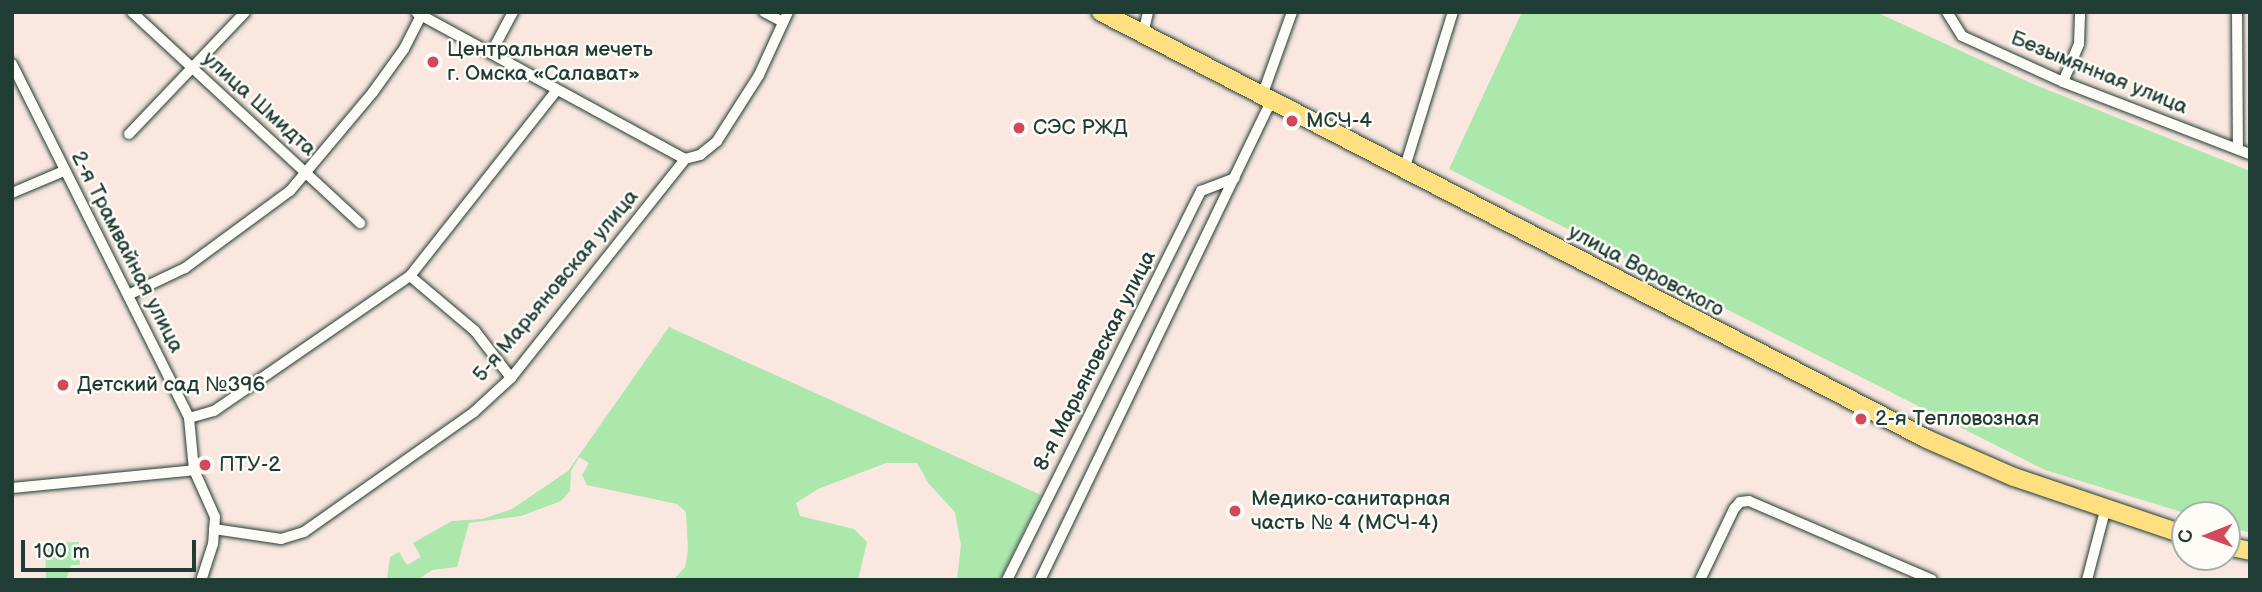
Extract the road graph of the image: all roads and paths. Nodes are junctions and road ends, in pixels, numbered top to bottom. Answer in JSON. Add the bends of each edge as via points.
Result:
{"nodes":[{"id":1,"x":132,"y":12,"type":"edge"},
{"id":2,"x":245,"y":12,"type":"edge"},
{"id":3,"x":513,"y":12,"type":"edge"},
{"id":4,"x":764,"y":12,"type":"edge"},
{"id":5,"x":1101,"y":12,"type":"edge"},
{"id":6,"x":1148,"y":12,"type":"edge"},
{"id":7,"x":1292,"y":12,"type":"edge"},
{"id":8,"x":1453,"y":12,"type":"edge"},
{"id":9,"x":1947,"y":12,"type":"edge"},
{"id":10,"x":2080,"y":12,"type":"edge"},
{"id":11,"x":2237,"y":12,"type":"edge"},
{"id":12,"x":418,"y":13,"type":"edge"},
{"id":13,"x":785,"y":17,"type":"edge"},
{"id":14,"x":1143,"y":34,"type":"junction"},
{"id":15,"x":491,"y":53,"type":"junction"},
{"id":16,"x":12,"y":64,"type":"edge"},
{"id":17,"x":191,"y":68,"type":"junction"},
{"id":18,"x":2063,"y":82,"type":"junction"},
{"id":19,"x":556,"y":91,"type":"junction"},
{"id":20,"x":1267,"y":99,"type":"junction"},
{"id":21,"x":129,"y":134,"type":"dead end"},
{"id":22,"x":2238,"y":149,"type":"junction"},
{"id":23,"x":2250,"y":154,"type":"edge"},
{"id":24,"x":685,"y":159,"type":"junction"},
{"id":25,"x":1404,"y":170,"type":"junction"},
{"id":26,"x":64,"y":171,"type":"junction"},
{"id":27,"x":306,"y":173,"type":"junction"},
{"id":28,"x":1234,"y":178,"type":"junction"},
{"id":29,"x":12,"y":193,"type":"edge"},
{"id":30,"x":360,"y":223,"type":"dead end"},
{"id":31,"x":410,"y":276,"type":"junction"},
{"id":32,"x":128,"y":295,"type":"junction"},
{"id":33,"x":510,"y":378,"type":"junction"},
{"id":34,"x":189,"y":418,"type":"junction"},
{"id":35,"x":194,"y":470,"type":"junction"},
{"id":36,"x":12,"y":488,"type":"edge"},
{"id":37,"x":2105,"y":511,"type":"junction"},
{"id":38,"x":214,"y":529,"type":"junction"},
{"id":39,"x":2171,"y":531,"type":"edge"},
{"id":40,"x":201,"y":580,"type":"edge"},
{"id":41,"x":1007,"y":580,"type":"edge"},
{"id":42,"x":1040,"y":580,"type":"edge"},
{"id":43,"x":1700,"y":580,"type":"edge"},
{"id":44,"x":1932,"y":580,"type":"edge"},
{"id":45,"x":2087,"y":580,"type":"edge"}],
"edges":[{"from":1,"to":17,"type":"street","name":"улица Шмидта"},
{"from":2,"to":17,"type":"street"},
{"from":3,"to":15,"type":"street"},
{"from":4,"to":13,"type":"street"},
{"from":5,"to":14,"type":"main road","name":"улица Воровского"},
{"from":6,"to":14,"type":"street"},
{"from":7,"to":20,"type":"street","name":"8-я Марьяновская улица"},
{"from":8,"to":25,"type":"street"},
{"from":9,"to":18,"type":"street","name":"Безымянная улица","via":[[1962,36]]},
{"from":10,"to":18,"type":"street","via":[[2079,44]]},
{"from":11,"to":22,"type":"street"},
{"from":12,"to":15,"type":"street"},
{"from":12,"to":27,"type":"street","via":[[396,60]]},
{"from":13,"to":24,"type":"street","name":"5-я Марьяновская улица","via":[[759,75],[717,141],[700,155]]},
{"from":14,"to":20,"type":"main road","name":"улица Воровского"},
{"from":15,"to":19,"type":"street"},
{"from":16,"to":26,"type":"street","name":"2-я Трамвайная улица"},
{"from":17,"to":21,"type":"street"},
{"from":17,"to":27,"type":"street","name":"улица Шмидта"},
{"from":18,"to":22,"type":"street","name":"Безымянная улица"},
{"from":19,"to":24,"type":"street"},
{"from":19,"to":31,"type":"street"},
{"from":20,"to":25,"type":"main road","name":"улица Воровского"},
{"from":20,"to":28,"type":"street","name":"8-я Марьяновская улица"},
{"from":22,"to":23,"type":"street","name":"Безымянная улица"},
{"from":24,"to":33,"type":"street","name":"5-я Марьяновская улица"},
{"from":25,"to":37,"type":"main road","name":"улица Воровского","via":[[1927,439]]},
{"from":26,"to":29,"type":"street"},
{"from":26,"to":32,"type":"street","name":"2-я Трамвайная улица"},
{"from":27,"to":30,"type":"street","name":"улица Шмидта"},
{"from":27,"to":32,"type":"street","via":[[244,228],[185,268]]},
{"from":28,"to":41,"type":"street","name":"8-я Марьяновская улица","via":[[1201,191]]},
{"from":28,"to":42,"type":"street","name":"8-я Марьяновская улица"},
{"from":31,"to":33,"type":"street","via":[[475,331]]},
{"from":31,"to":34,"type":"street","via":[[214,411]]},
{"from":32,"to":34,"type":"street","name":"2-я Трамвайная улица"},
{"from":33,"to":38,"type":"street","name":"5-я Марьяновская улица","via":[[474,412],[304,532],[281,539]]},
{"from":34,"to":35,"type":"street","name":"2-я Трамвайная улица"},
{"from":35,"to":36,"type":"street"},
{"from":35,"to":38,"type":"street","name":"2-я Трамвайная улица","via":[[211,506]]},
{"from":37,"to":39,"type":"main road","name":"улица Воровского"},
{"from":37,"to":45,"type":"street"},
{"from":38,"to":40,"type":"street","name":"2-я Трамвайная улица"},
{"from":43,"to":44,"type":"street","via":[[1740,502],[1749,501]]}]}
